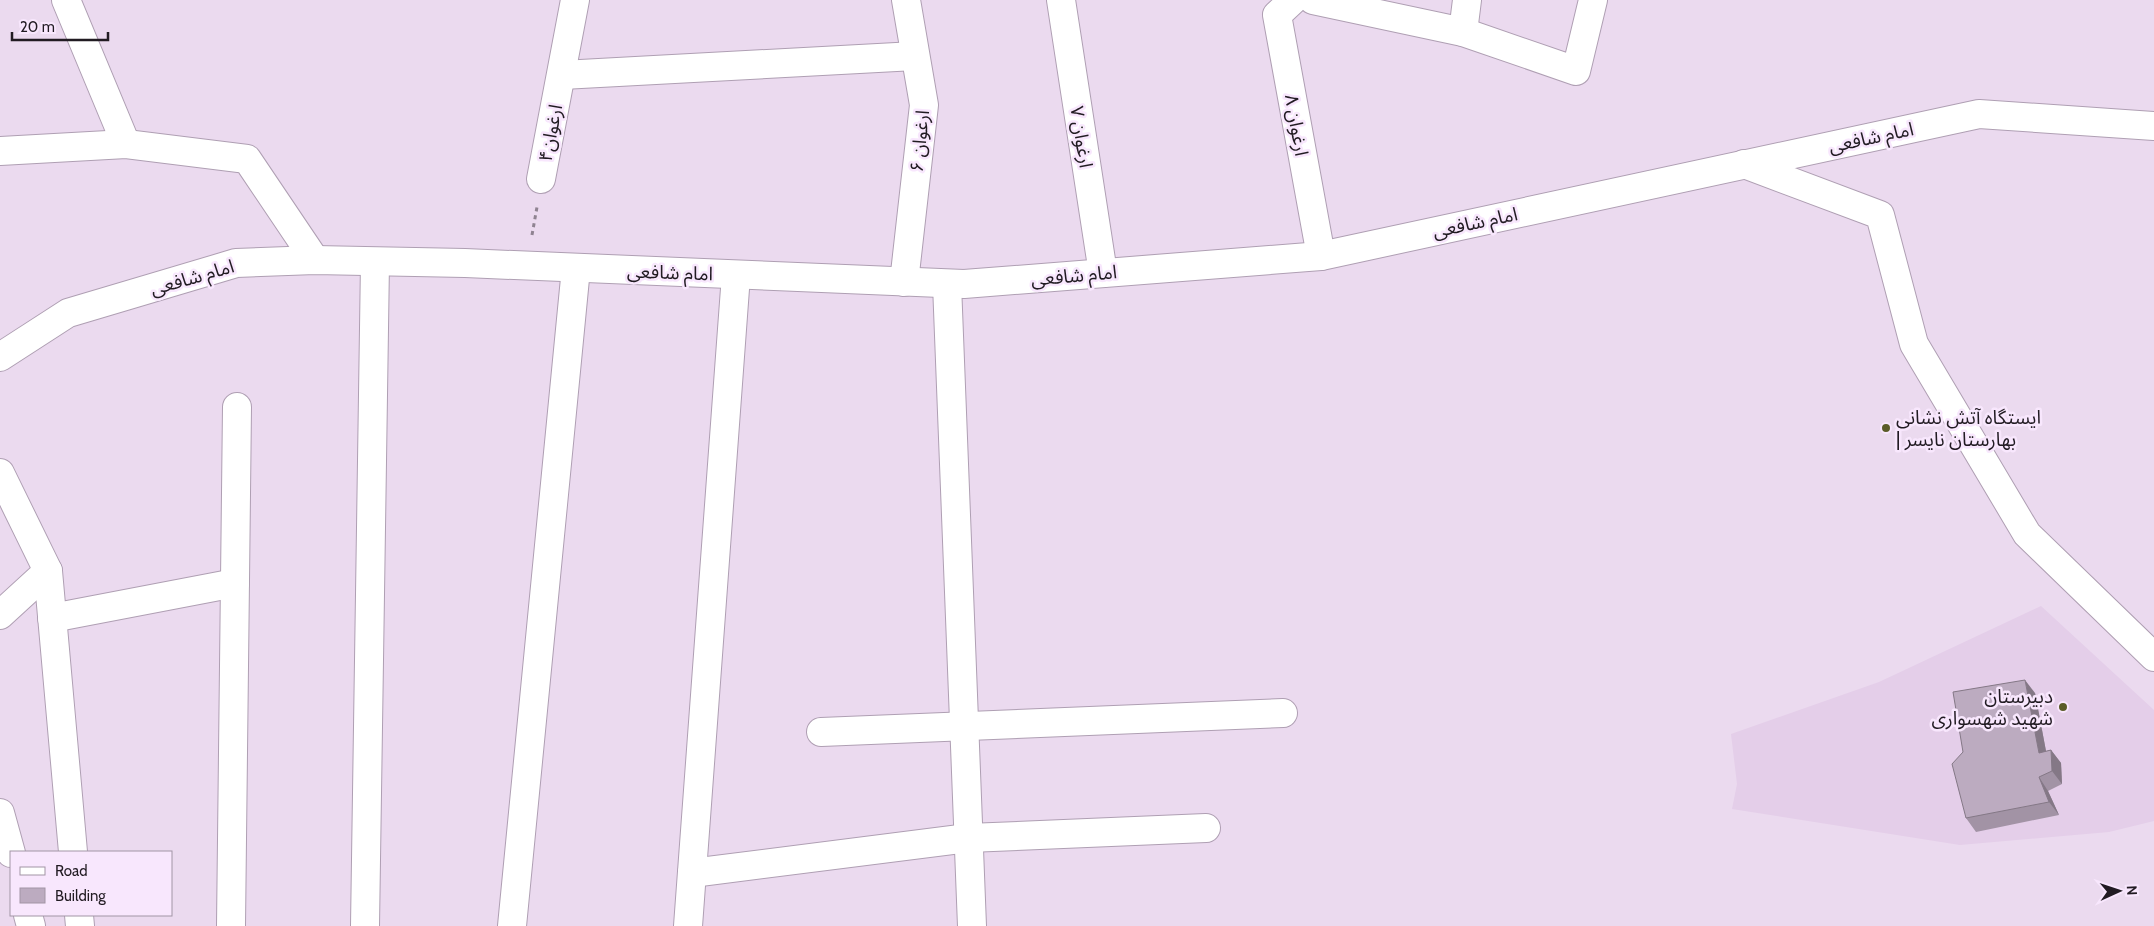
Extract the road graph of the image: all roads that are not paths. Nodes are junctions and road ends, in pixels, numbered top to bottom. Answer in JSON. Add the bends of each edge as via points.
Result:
{"nodes":[{"id":1,"x":66,"y":0,"type":"edge"},
{"id":2,"x":575,"y":0,"type":"edge"},
{"id":3,"x":906,"y":0,"type":"edge"},
{"id":4,"x":1061,"y":0,"type":"edge"},
{"id":5,"x":1293,"y":0,"type":"edge"},
{"id":6,"x":1313,"y":0,"type":"edge"},
{"id":7,"x":1467,"y":0,"type":"edge"},
{"id":8,"x":1593,"y":0,"type":"edge"},
{"id":9,"x":1462,"y":32,"type":"junction"},
{"id":10,"x":915,"y":56,"type":"junction"},
{"id":11,"x":562,"y":74,"type":"junction"},
{"id":12,"x":2154,"y":126,"type":"edge"},
{"id":13,"x":126,"y":144,"type":"junction"},
{"id":14,"x":0,"y":151,"type":"edge"},
{"id":15,"x":1744,"y":164,"type":"junction"},
{"id":16,"x":541,"y":179,"type":"road end"},
{"id":17,"x":1321,"y":256,"type":"junction"},
{"id":18,"x":314,"y":260,"type":"junction"},
{"id":19,"x":375,"y":262,"type":"junction"},
{"id":20,"x":576,"y":268,"type":"junction"},
{"id":21,"x":1102,"y":273,"type":"junction"},
{"id":22,"x":736,"y":275,"type":"junction"},
{"id":23,"x":904,"y":282,"type":"junction"},
{"id":24,"x":947,"y":284,"type":"junction"},
{"id":25,"x":0,"y":357,"type":"edge"},
{"id":26,"x":237,"y":407,"type":"dead end"},
{"id":27,"x":0,"y":473,"type":"edge"},
{"id":28,"x":48,"y":571,"type":"junction"},
{"id":29,"x":235,"y":583,"type":"junction"},
{"id":30,"x":0,"y":615,"type":"edge"},
{"id":31,"x":52,"y":618,"type":"junction"},
{"id":32,"x":2154,"y":657,"type":"edge"},
{"id":33,"x":1283,"y":713,"type":"dead end"},
{"id":34,"x":964,"y":725,"type":"junction"},
{"id":35,"x":821,"y":732,"type":"dead end"},
{"id":36,"x":0,"y":813,"type":"edge"},
{"id":37,"x":1206,"y":828,"type":"dead end"},
{"id":38,"x":968,"y":838,"type":"junction"},
{"id":39,"x":10,"y":851,"type":"edge"},
{"id":40,"x":73,"y":851,"type":"edge"},
{"id":41,"x":692,"y":873,"type":"junction"},
{"id":42,"x":230,"y":926,"type":"edge"},
{"id":43,"x":365,"y":926,"type":"edge"},
{"id":44,"x":512,"y":926,"type":"edge"},
{"id":45,"x":688,"y":926,"type":"edge"},
{"id":46,"x":972,"y":926,"type":"edge"}],
"edges":[{"from":1,"to":13,"type":"street"},
{"from":2,"to":11,"type":"street","name":"ارغوان۴"},
{"from":3,"to":10,"type":"street","name":"ارغوان ۶"},
{"from":4,"to":21,"type":"street","name":"ارغوان ۷"},
{"from":5,"to":17,"type":"street","name":"ارغوان ۸","via":[[1277,15]]},
{"from":6,"to":9,"type":"street"},
{"from":7,"to":9,"type":"street"},
{"from":8,"to":9,"type":"street","via":[[1576,71]]},
{"from":10,"to":11,"type":"street"},
{"from":10,"to":23,"type":"street","name":"ارغوان ۶","via":[[924,105]]},
{"from":11,"to":16,"type":"street","name":"ارغوان۴"},
{"from":12,"to":15,"type":"street","name":"امام شافعی","via":[[1979,114]]},
{"from":13,"to":14,"type":"street"},
{"from":13,"to":18,"type":"street","via":[[247,159]]},
{"from":15,"to":17,"type":"street","name":"امام شافعی"},
{"from":15,"to":32,"type":"street","via":[[1880,215],[1914,344],[2027,534]]},
{"from":17,"to":21,"type":"street","name":"امام شافعی"},
{"from":18,"to":19,"type":"street","name":"امام شافعی"},
{"from":18,"to":25,"type":"street","name":"امام شافعی","via":[[236,263],[77,310]]},
{"from":19,"to":20,"type":"street","name":"امام شافعی"},
{"from":19,"to":43,"type":"street"},
{"from":20,"to":22,"type":"street","name":"امام شافعی"},
{"from":20,"to":44,"type":"street"},
{"from":21,"to":24,"type":"street","name":"امام شافعی"},
{"from":22,"to":23,"type":"street","name":"امام شافعی"},
{"from":22,"to":41,"type":"street"},
{"from":23,"to":24,"type":"street","name":"امام شافعی"},
{"from":24,"to":34,"type":"street"},
{"from":26,"to":29,"type":"street"},
{"from":27,"to":28,"type":"street"},
{"from":28,"to":30,"type":"street"},
{"from":28,"to":31,"type":"street"},
{"from":29,"to":31,"type":"street"},
{"from":29,"to":42,"type":"street"},
{"from":31,"to":40,"type":"street"},
{"from":33,"to":34,"type":"street"},
{"from":34,"to":35,"type":"street"},
{"from":34,"to":38,"type":"street"},
{"from":36,"to":39,"type":"street"},
{"from":37,"to":38,"type":"street"},
{"from":38,"to":41,"type":"street"},
{"from":38,"to":46,"type":"street"},
{"from":41,"to":45,"type":"street"}]}
